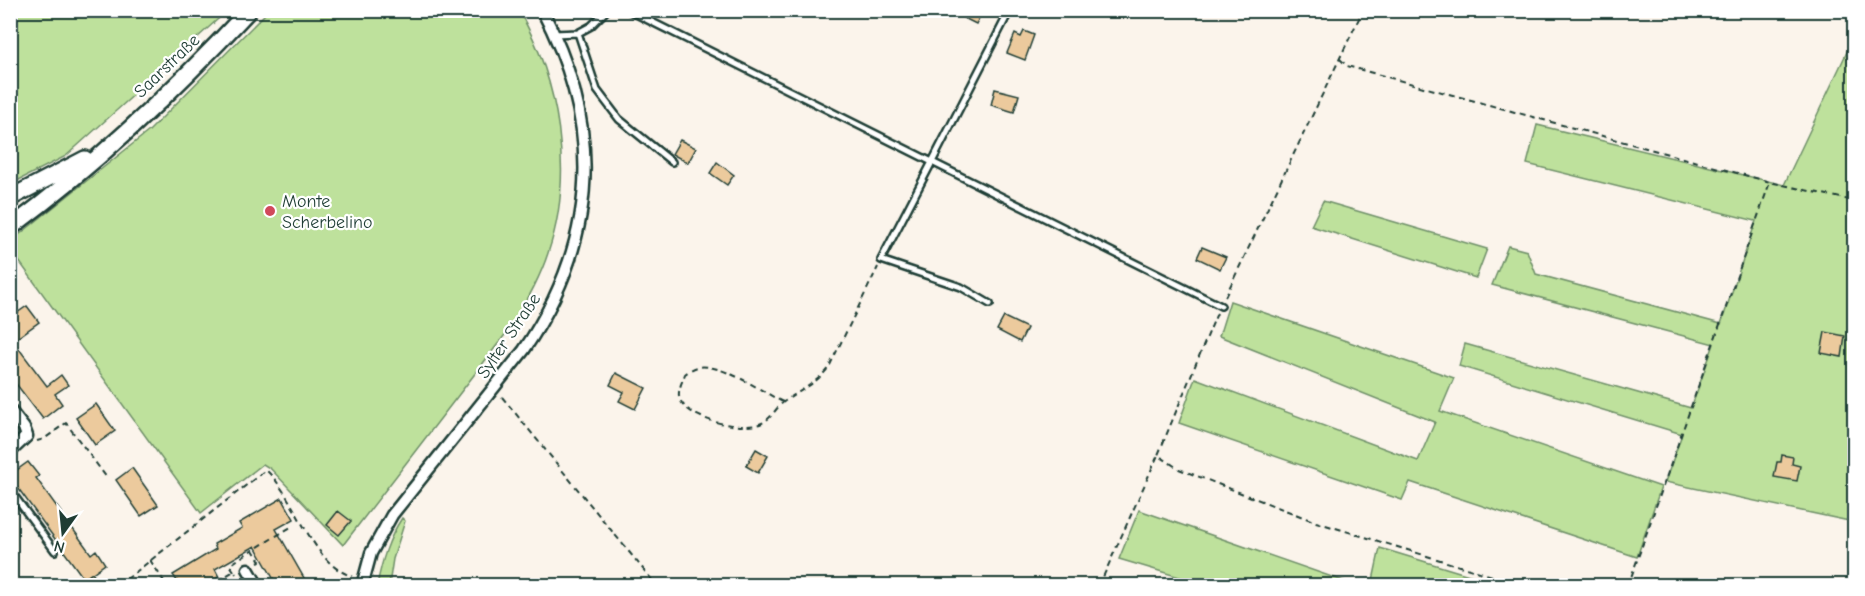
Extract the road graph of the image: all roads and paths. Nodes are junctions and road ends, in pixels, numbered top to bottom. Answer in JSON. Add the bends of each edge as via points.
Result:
{"nodes":[{"id":1,"x":249,"y":10,"type":"edge"},
{"id":2,"x":542,"y":10,"type":"edge"},
{"id":3,"x":607,"y":10,"type":"edge"},
{"id":4,"x":628,"y":10,"type":"edge"},
{"id":5,"x":1010,"y":10,"type":"edge"},
{"id":6,"x":1363,"y":10,"type":"edge"},
{"id":7,"x":578,"y":33,"type":"junction"},
{"id":8,"x":554,"y":34,"type":"junction"},
{"id":9,"x":1340,"y":59,"type":"junction"},
{"id":10,"x":109,"y":146,"type":"junction"},
{"id":11,"x":672,"y":162,"type":"dead end"},
{"id":12,"x":932,"y":162,"type":"junction"},
{"id":13,"x":1770,"y":182,"type":"junction"},
{"id":14,"x":10,"y":198,"type":"edge"},
{"id":15,"x":1854,"y":201,"type":"edge"},
{"id":16,"x":10,"y":228,"type":"edge"},
{"id":17,"x":881,"y":260,"type":"junction"},
{"id":18,"x":990,"y":304,"type":"dead end"},
{"id":19,"x":1221,"y":306,"type":"junction"},
{"id":20,"x":495,"y":388,"type":"junction"},
{"id":21,"x":783,"y":402,"type":"junction"},
{"id":22,"x":10,"y":410,"type":"edge"},
{"id":23,"x":36,"y":441,"type":"dead end"},
{"id":24,"x":10,"y":452,"type":"edge"},
{"id":25,"x":1158,"y":455,"type":"junction"},
{"id":26,"x":106,"y":478,"type":"dead end"},
{"id":27,"x":10,"y":490,"type":"edge"},
{"id":28,"x":55,"y":551,"type":"dead end"},
{"id":29,"x":150,"y":560,"type":"junction"},
{"id":30,"x":248,"y":569,"type":"dead end"},
{"id":31,"x":364,"y":583,"type":"edge"},
{"id":32,"x":118,"y":585,"type":"edge"},
{"id":33,"x":167,"y":585,"type":"edge"},
{"id":34,"x":258,"y":585,"type":"edge"},
{"id":35,"x":657,"y":585,"type":"edge"},
{"id":36,"x":1099,"y":585,"type":"edge"},
{"id":37,"x":1525,"y":585,"type":"edge"},
{"id":38,"x":1628,"y":585,"type":"edge"}],
"edges":[{"from":1,"to":10,"type":"main road","name":"Saarstraße"},
{"from":2,"to":8,"type":"street","name":"Sylter Straße"},
{"from":3,"to":7,"type":"lane"},
{"from":4,"to":12,"type":"lane"},
{"from":5,"to":12,"type":"lane"},
{"from":6,"to":9,"type":"path"},
{"from":7,"to":8,"type":"lane"},
{"from":7,"to":11,"type":"lane","via":[[597,90],[619,118]]},
{"from":8,"to":20,"type":"street","name":"Sylter Straße","via":[[575,88],[582,123],[585,171],[580,225],[572,256],[550,307]]},
{"from":9,"to":13,"type":"path","via":[[1347,66]]},
{"from":9,"to":19,"type":"path"},
{"from":10,"to":14,"type":"main road","name":"Saarstraße"},
{"from":10,"to":16,"type":"main road","name":"Saarstraße","via":[[45,203]]},
{"from":12,"to":17,"type":"lane"},
{"from":12,"to":19,"type":"lane"},
{"from":13,"to":15,"type":"path"},
{"from":13,"to":38,"type":"path"},
{"from":17,"to":18,"type":"lane","via":[[961,287]]},
{"from":17,"to":21,"type":"path","via":[[829,367],[820,379]]},
{"from":19,"to":25,"type":"path"},
{"from":20,"to":31,"type":"street","name":"Sylter Straße","via":[[392,515],[371,553]]},
{"from":20,"to":35,"type":"path"},
{"from":21,"to":21,"type":"path","via":[[763,423],[741,427],[699,417],[684,407],[679,396],[685,374],[695,367],[707,367],[724,371]]},
{"from":22,"to":24,"type":"street","via":[[27,436]]},
{"from":23,"to":26,"type":"path","via":[[66,423]]},
{"from":25,"to":36,"type":"path"},
{"from":25,"to":37,"type":"path","via":[[1179,469],[1316,522]]},
{"from":27,"to":28,"type":"lane"},
{"from":29,"to":31,"type":"path","via":[[267,471],[326,560]]},
{"from":29,"to":32,"type":"path"},
{"from":29,"to":33,"type":"path"},
{"from":30,"to":34,"type":"street"}]}
